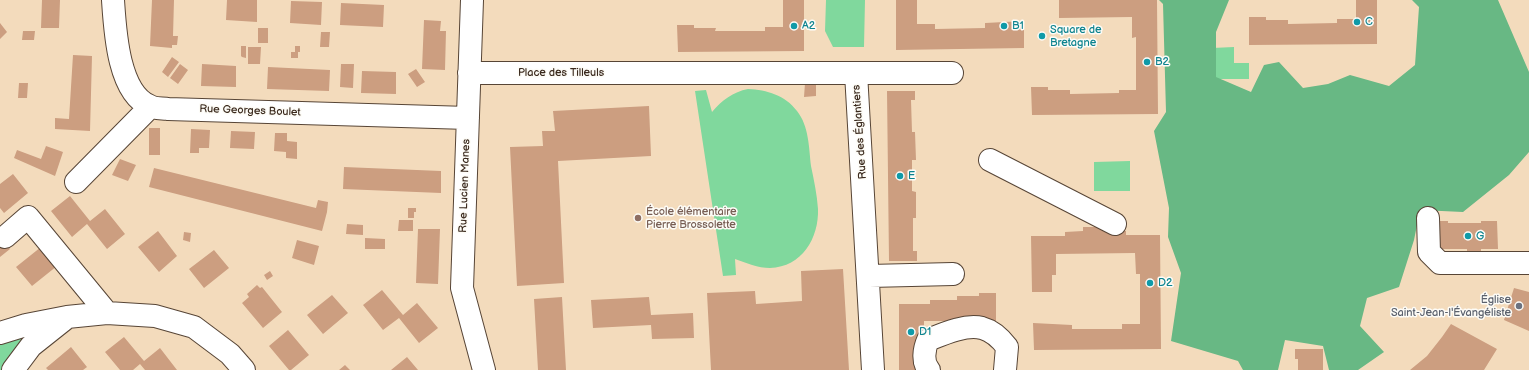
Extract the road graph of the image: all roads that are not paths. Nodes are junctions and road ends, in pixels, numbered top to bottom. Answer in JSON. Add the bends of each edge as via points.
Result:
{"nodes":[{"id":1,"x":113,"y":0,"type":"edge"},
{"id":2,"x":472,"y":0,"type":"edge"},
{"id":3,"x":469,"y":73,"type":"junction"},
{"id":4,"x":652,"y":73,"type":"joint"},
{"id":5,"x":856,"y":73,"type":"junction"},
{"id":6,"x":952,"y":73,"type":"dead end"},
{"id":7,"x":150,"y":107,"type":"junction"},
{"id":8,"x":468,"y":118,"type":"junction"},
{"id":9,"x":990,"y":160,"type":"dead end"},
{"id":10,"x":76,"y":182,"type":"dead end"},
{"id":11,"x":1428,"y":218,"type":"dead end"},
{"id":12,"x":1115,"y":224,"type":"dead end"},
{"id":13,"x":5,"y":237,"type":"dead end"},
{"id":14,"x":1529,"y":263,"type":"edge"},
{"id":15,"x":953,"y":274,"type":"dead end"},
{"id":16,"x":869,"y":276,"type":"junction"},
{"id":17,"x":107,"y":313,"type":"junction"},
{"id":18,"x":67,"y":317,"type":"junction"},
{"id":19,"x":0,"y":333,"type":"edge"},
{"id":20,"x":13,"y":370,"type":"edge"},
{"id":21,"x":244,"y":370,"type":"edge"},
{"id":22,"x":484,"y":370,"type":"edge"},
{"id":23,"x":873,"y":370,"type":"edge"},
{"id":24,"x":929,"y":370,"type":"edge"},
{"id":25,"x":1005,"y":370,"type":"edge"}],
"edges":[{"from":1,"to":7,"type":"street","via":[[118,45],[125,75],[135,95]]},
{"from":2,"to":3,"type":"street","name":"Rue Lucien Manes"},
{"from":3,"to":4,"type":"street","name":"Place des Tilleuls"},
{"from":3,"to":8,"type":"street","name":"Rue Lucien Manes"},
{"from":4,"to":5,"type":"street","name":"Rue des Églantiers"},
{"from":5,"to":6,"type":"street"},
{"from":5,"to":16,"type":"street","name":"Rue des Églantiers"},
{"from":7,"to":8,"type":"street","name":"Rue Georges Boulet"},
{"from":7,"to":10,"type":"street"},
{"from":8,"to":22,"type":"street","name":"Rue Lucien Manes","via":[[462,288]]},
{"from":9,"to":12,"type":"street"},
{"from":11,"to":14,"type":"street","via":[[1428,252],[1440,263]]},
{"from":13,"to":17,"type":"street","via":[[28,217]]},
{"from":15,"to":16,"type":"street"},
{"from":16,"to":23,"type":"street","name":"Rue des Églantiers"},
{"from":17,"to":18,"type":"street"},
{"from":17,"to":21,"type":"street","via":[[155,316],[194,327],[230,354]]},
{"from":18,"to":19,"type":"street"},
{"from":18,"to":20,"type":"street","via":[[32,346]]},
{"from":24,"to":25,"type":"street","via":[[924,349],[928,340],[966,328],[982,328],[998,337],[1007,347]]}]}
